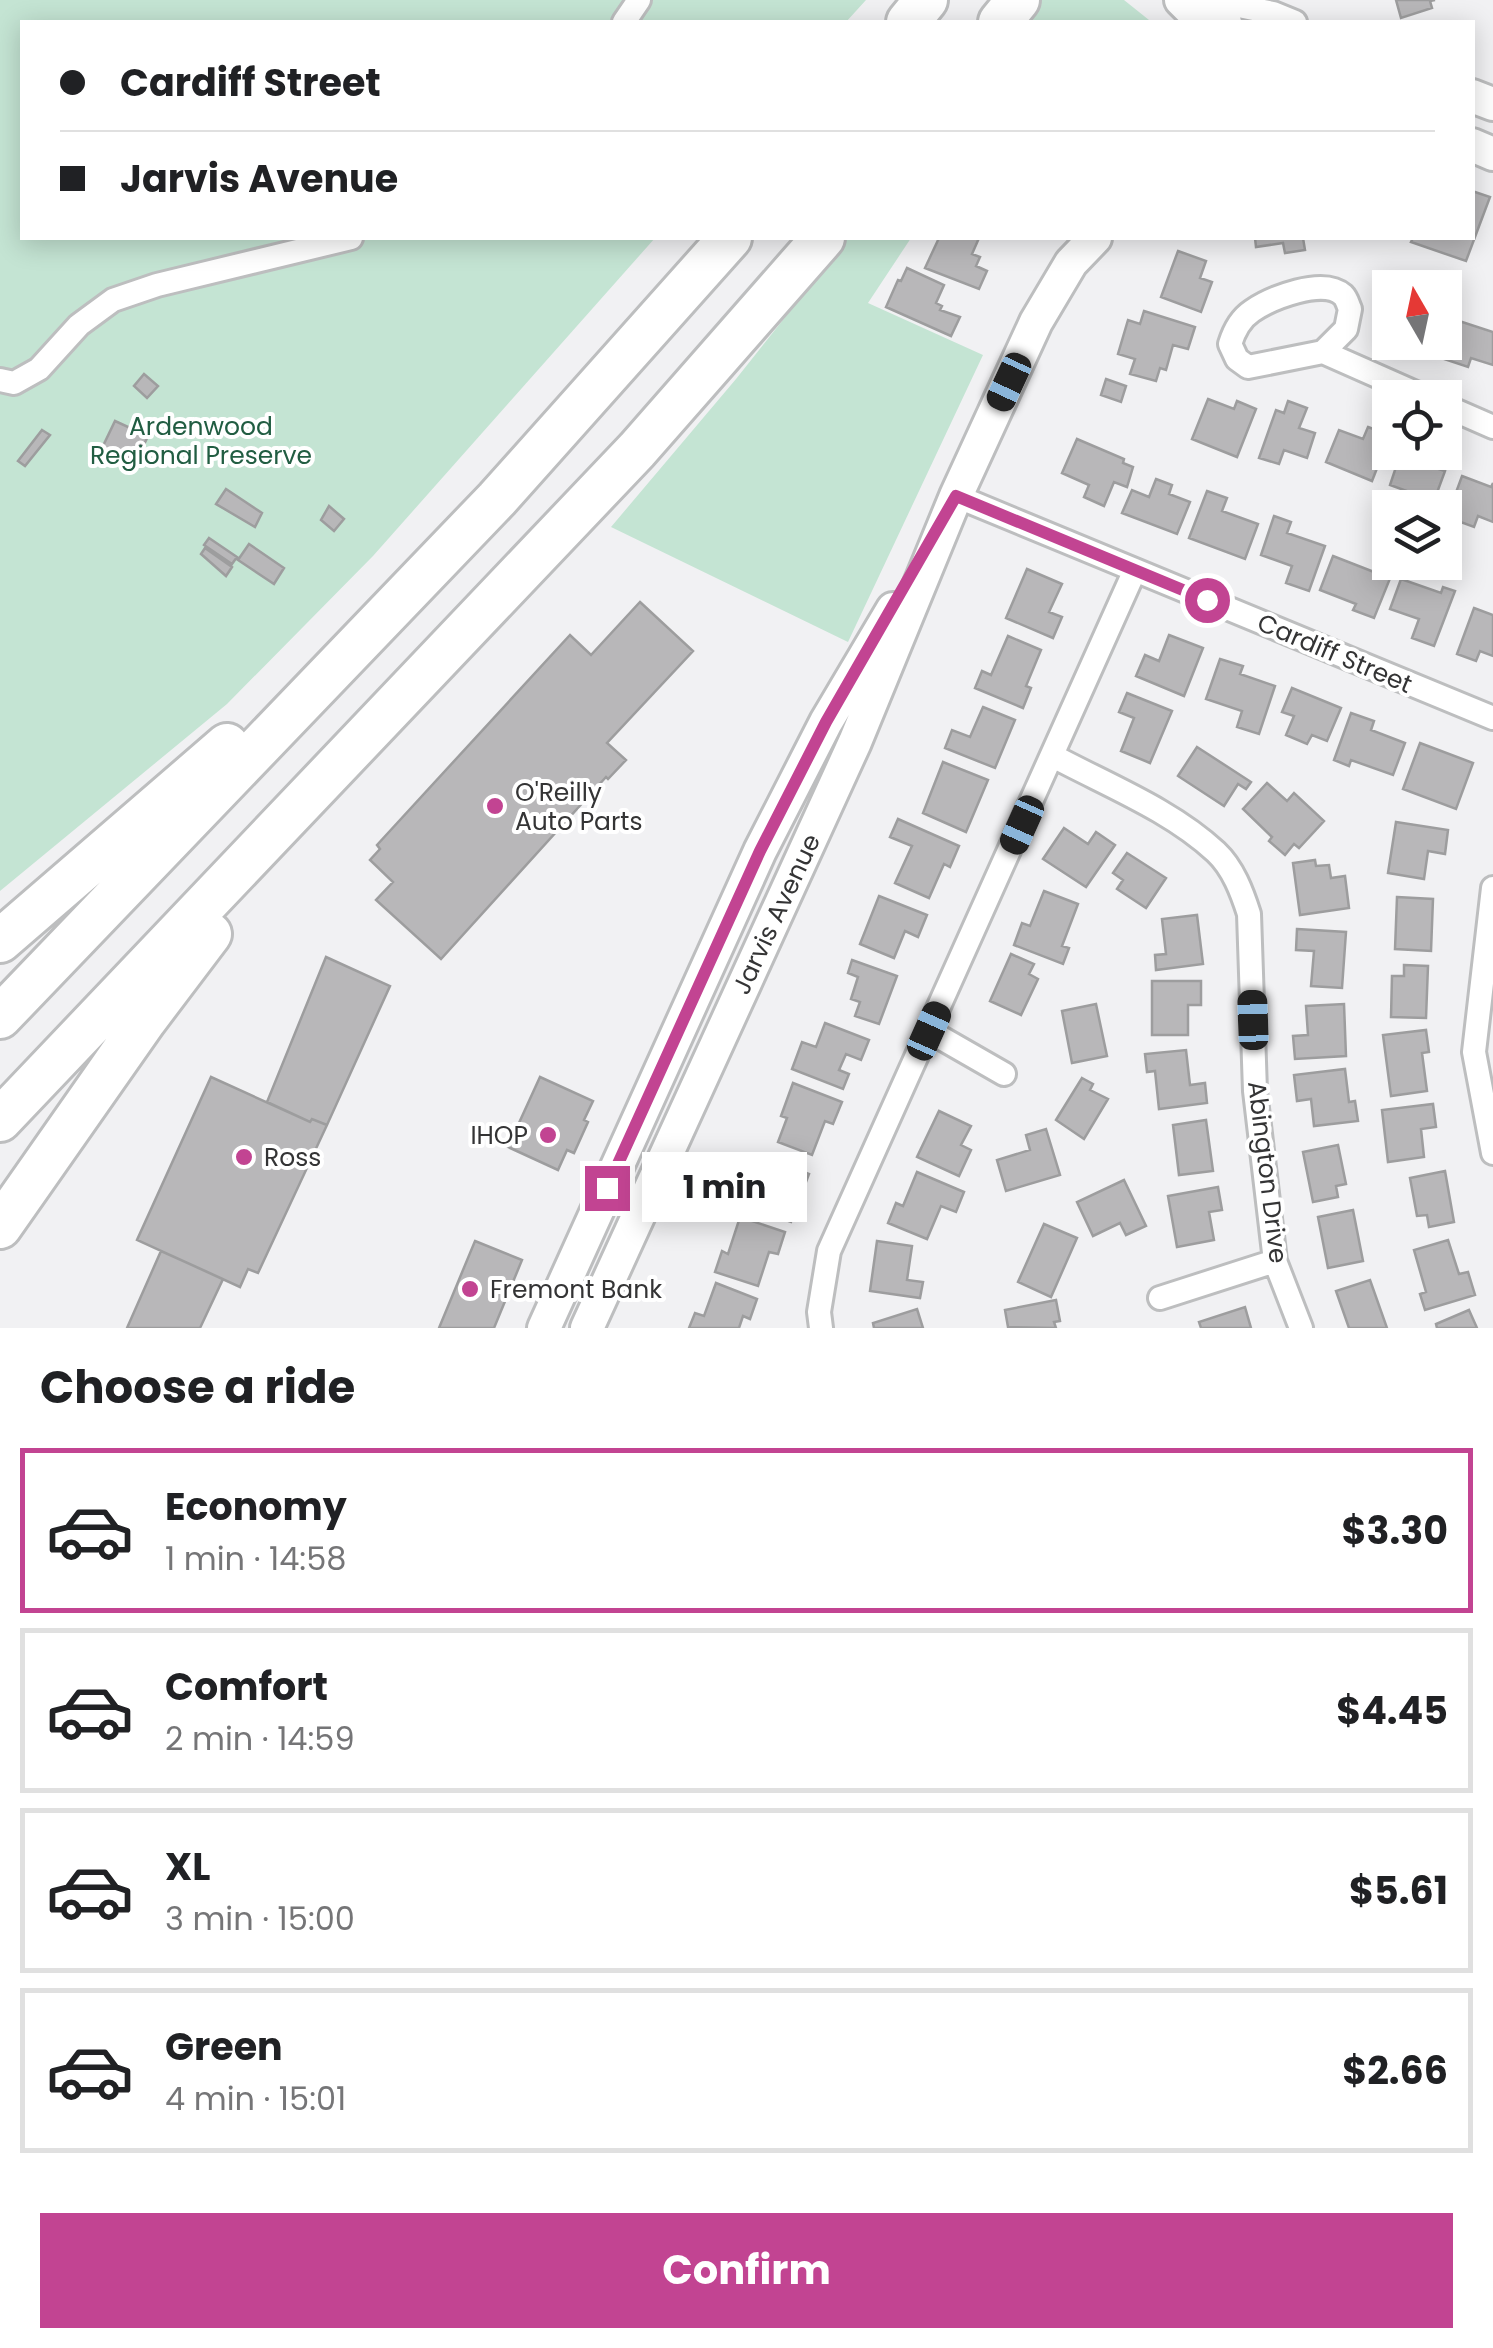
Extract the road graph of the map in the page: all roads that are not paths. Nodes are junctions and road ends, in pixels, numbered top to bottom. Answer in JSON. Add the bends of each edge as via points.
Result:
{"nodes":[{"id":1,"x":926,"y":0,"type":"edge"},
{"id":2,"x":1018,"y":0,"type":"edge"},
{"id":3,"x":1180,"y":0,"type":"edge"},
{"id":4,"x":1197,"y":0,"type":"edge"},
{"id":5,"x":1210,"y":0,"type":"edge"},
{"id":6,"x":910,"y":20,"type":"edge"},
{"id":7,"x":1002,"y":20,"type":"edge"},
{"id":8,"x":1201,"y":20,"type":"edge"},
{"id":9,"x":1227,"y":20,"type":"edge"},
{"id":10,"x":1290,"y":20,"type":"edge"},
{"id":11,"x":343,"y":240,"type":"edge"},
{"id":12,"x":728,"y":240,"type":"edge"},
{"id":13,"x":822,"y":240,"type":"edge"},
{"id":14,"x":1093,"y":240,"type":"edge"},
{"id":15,"x":1323,"y":352,"type":"junction"},
{"id":16,"x":0,"y":380,"type":"edge"},
{"id":17,"x":1386,"y":380,"type":"edge"},
{"id":18,"x":1462,"y":413,"type":"edge"},
{"id":19,"x":1493,"y":427,"type":"edge"},
{"id":20,"x":956,"y":496,"type":"junction"},
{"id":21,"x":497,"y":499,"type":"junction"},
{"id":22,"x":1135,"y":570,"type":"junction"},
{"id":23,"x":1493,"y":718,"type":"edge"},
{"id":24,"x":1052,"y":756,"type":"junction"},
{"id":25,"x":276,"y":833,"type":"junction"},
{"id":26,"x":1493,"y":888,"type":"edge"},
{"id":27,"x":0,"y":941,"type":"edge"},
{"id":28,"x":0,"y":1017,"type":"edge"},
{"id":29,"x":929,"y":1031,"type":"junction"},
{"id":30,"x":1004,"y":1074,"type":"dead end"},
{"id":31,"x":0,"y":1120,"type":"edge"},
{"id":32,"x":1493,"y":1153,"type":"edge"},
{"id":33,"x":0,"y":1227,"type":"edge"},
{"id":34,"x":1275,"y":1261,"type":"junction"},
{"id":35,"x":1160,"y":1298,"type":"dead end"},
{"id":36,"x":544,"y":1328,"type":"edge"},
{"id":37,"x":587,"y":1328,"type":"edge"},
{"id":38,"x":821,"y":1328,"type":"edge"},
{"id":39,"x":1301,"y":1328,"type":"edge"}],
"edges":[{"from":1,"to":6,"type":"highway"},
{"from":2,"to":7,"type":"highway"},
{"from":3,"to":8,"type":"street"},
{"from":4,"to":9,"type":"street"},
{"from":5,"to":10,"type":"street"},
{"from":11,"to":16,"type":"street","via":[[113,300],[39,369],[14,383]]},
{"from":12,"to":21,"type":"highway"},
{"from":13,"to":25,"type":"highway","via":[[637,450]]},
{"from":14,"to":20,"type":"street","name":"Jarvis Avenue","via":[[1036,322]]},
{"from":15,"to":15,"type":"street","via":[[1346,329],[1350,310],[1343,295],[1323,287],[1307,287],[1252,311],[1230,344],[1248,367]]},
{"from":15,"to":17,"type":"street"},
{"from":18,"to":19,"type":"street"},
{"from":20,"to":22,"type":"street","name":"Cardiff Street"},
{"from":20,"to":36,"type":"street","name":"Jarvis Avenue","via":[[760,851]]},
{"from":20,"to":37,"type":"street","name":"Jarvis Avenue","via":[[854,742]]},
{"from":21,"to":27,"type":"highway"},
{"from":21,"to":28,"type":"highway"},
{"from":22,"to":23,"type":"street","name":"Cardiff Street"},
{"from":22,"to":24,"type":"street"},
{"from":24,"to":29,"type":"street"},
{"from":24,"to":34,"type":"street","name":"Abington Drive","via":[[1161,813],[1218,853],[1240,887],[1249,914],[1255,1091]]},
{"from":25,"to":31,"type":"highway"},
{"from":25,"to":33,"type":"highway"},
{"from":26,"to":32,"type":"street","via":[[1474,1052]]},
{"from":29,"to":30,"type":"street"},
{"from":29,"to":38,"type":"street","via":[[829,1251]]},
{"from":34,"to":35,"type":"street"},
{"from":34,"to":39,"type":"street","name":"Abington Drive"}]}
